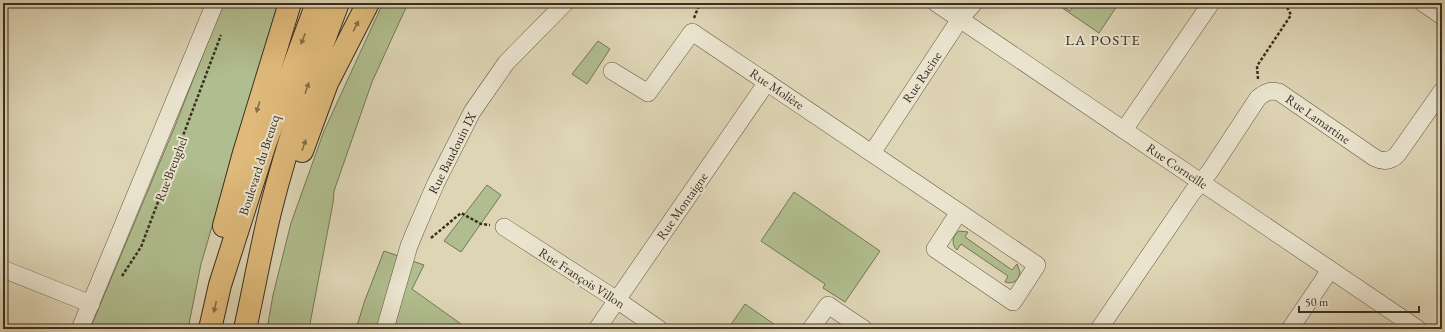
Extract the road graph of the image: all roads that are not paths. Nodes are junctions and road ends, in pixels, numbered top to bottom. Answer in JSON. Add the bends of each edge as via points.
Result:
{"nodes":[{"id":1,"x":215,"y":3,"type":"edge"},
{"id":2,"x":290,"y":3,"type":"edge"},
{"id":3,"x":317,"y":3,"type":"edge"},
{"id":4,"x":338,"y":3,"type":"edge"},
{"id":5,"x":368,"y":3,"type":"edge"},
{"id":6,"x":565,"y":3,"type":"edge"},
{"id":7,"x":936,"y":3,"type":"edge"},
{"id":8,"x":974,"y":3,"type":"edge"},
{"id":9,"x":1211,"y":3,"type":"edge"},
{"id":10,"x":1423,"y":3,"type":"edge"},
{"id":11,"x":1442,"y":16,"type":"edge"},
{"id":12,"x":960,"y":19,"type":"junction"},
{"id":13,"x":612,"y":71,"type":"dead end"},
{"id":14,"x":767,"y":82,"type":"junction"},
{"id":15,"x":1442,"y":90,"type":"edge"},
{"id":16,"x":1124,"y":130,"type":"junction"},
{"id":17,"x":872,"y":153,"type":"junction"},
{"id":18,"x":1201,"y":182,"type":"junction"},
{"id":19,"x":960,"y":212,"type":"junction"},
{"id":20,"x":504,"y":227,"type":"road end"},
{"id":21,"x":3,"y":269,"type":"edge"},
{"id":22,"x":1330,"y":270,"type":"junction"},
{"id":23,"x":220,"y":285,"type":"junction"},
{"id":24,"x":254,"y":288,"type":"junction"},
{"id":25,"x":617,"y":300,"type":"junction"},
{"id":26,"x":91,"y":304,"type":"junction"},
{"id":27,"x":80,"y":329,"type":"edge"},
{"id":28,"x":210,"y":329,"type":"edge"},
{"id":29,"x":245,"y":329,"type":"edge"},
{"id":30,"x":385,"y":329,"type":"edge"},
{"id":31,"x":597,"y":329,"type":"edge"},
{"id":32,"x":659,"y":329,"type":"edge"},
{"id":33,"x":811,"y":329,"type":"edge"},
{"id":34,"x":864,"y":329,"type":"edge"},
{"id":35,"x":1099,"y":329,"type":"edge"},
{"id":36,"x":1290,"y":329,"type":"edge"},
{"id":37,"x":1418,"y":329,"type":"edge"}],
"edges":[{"from":1,"to":26,"type":"street","name":"Rue Breughel"},
{"from":2,"to":23,"type":"highway","one_way":true,"via":[[218,249]]},
{"from":3,"to":23,"type":"highway","name":"Boulevard du Breucq","one_way":true,"via":[[265,144]]},
{"from":24,"to":4,"type":"highway","name":"Boulevard du Breucq","one_way":true,"via":[[286,153]]},
{"from":24,"to":5,"type":"highway","one_way":true,"via":[[327,83]]},
{"from":6,"to":30,"type":"street","name":"Rue Baudouin IX","via":[[506,64],[472,112],[436,183],[410,246]]},
{"from":7,"to":12,"type":"street","name":"Rue Corneille"},
{"from":8,"to":12,"type":"street","name":"Rue Racine"},
{"from":9,"to":16,"type":"street"},
{"from":10,"to":11,"type":"street"},
{"from":12,"to":16,"type":"street","name":"Rue Corneille"},
{"from":12,"to":17,"type":"street","name":"Rue Racine"},
{"from":13,"to":14,"type":"street","name":"Rue Molière","via":[[648,93],[692,32]]},
{"from":14,"to":17,"type":"street","name":"Rue Molière"},
{"from":14,"to":25,"type":"street","name":"Rue Montaigne"},
{"from":15,"to":18,"type":"street","name":"Rue Lamartine","via":[[1397,155],[1385,160],[1375,158],[1279,92],[1268,91],[1258,98]]},
{"from":16,"to":18,"type":"street","name":"Rue Corneille"},
{"from":17,"to":19,"type":"street","name":"Rue Molière"},
{"from":18,"to":22,"type":"street","name":"Rue Corneille"},
{"from":18,"to":35,"type":"street"},
{"from":19,"to":19,"type":"street","name":"Rue Molière","via":[[935,249],[1013,302],[1037,265]]},
{"from":20,"to":25,"type":"street","name":"Rue François Villon"},
{"from":21,"to":26,"type":"street"},
{"from":22,"to":36,"type":"street"},
{"from":22,"to":37,"type":"street","name":"Rue Corneille"},
{"from":23,"to":28,"type":"highway","name":"Boulevard du Breucq","one_way":true},
{"from":24,"to":29,"type":"highway","name":"Boulevard du Breucq"},
{"from":25,"to":31,"type":"street","name":"Rue Montaigne"},
{"from":25,"to":32,"type":"street","name":"Rue François Villon"},
{"from":26,"to":27,"type":"street","name":"Rue Breughel"},
{"from":33,"to":34,"type":"street","via":[[828,305]]}]}
